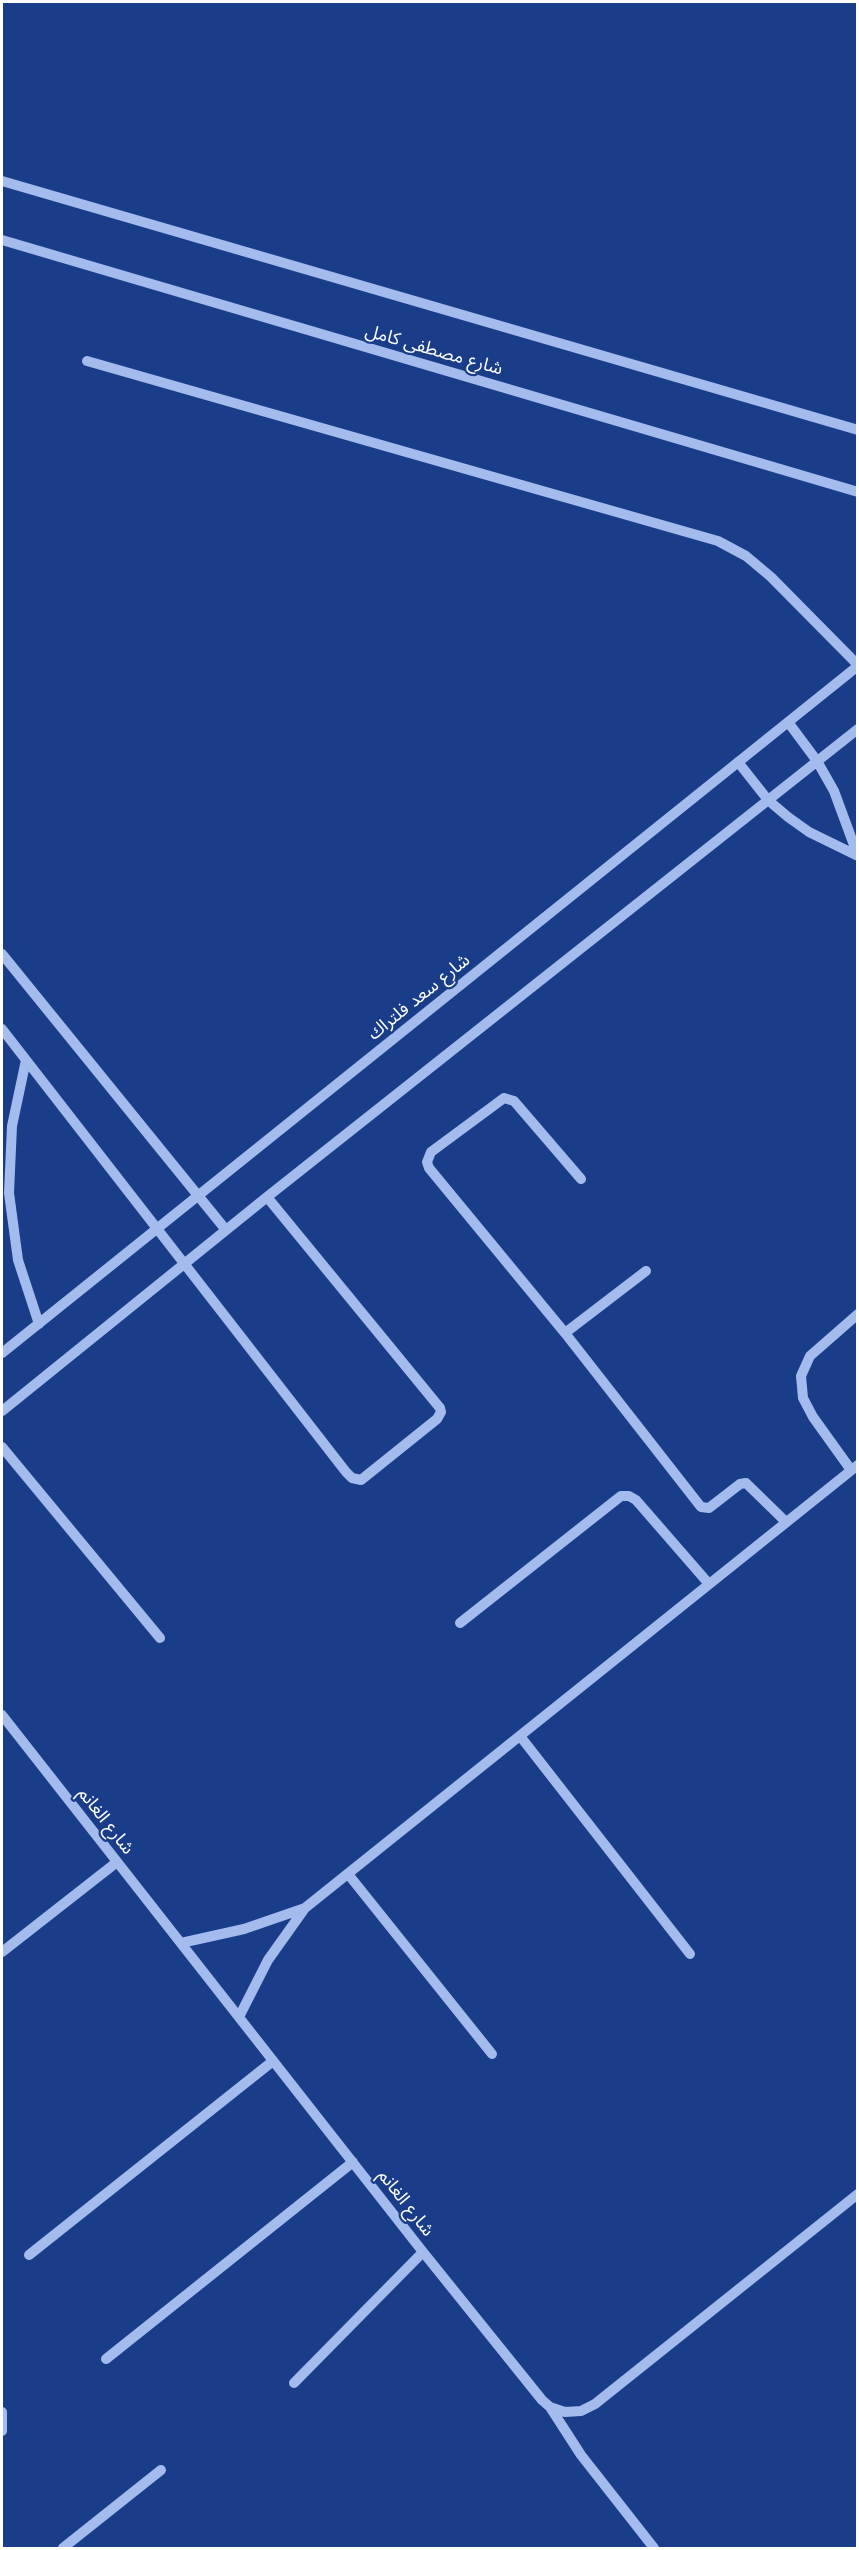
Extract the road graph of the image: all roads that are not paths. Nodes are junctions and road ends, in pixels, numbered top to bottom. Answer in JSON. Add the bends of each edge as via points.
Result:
{"nodes":[{"id":1,"x":2,"y":181,"type":"edge"},
{"id":2,"x":2,"y":240,"type":"edge"},
{"id":3,"x":87,"y":361,"type":"dead end"},
{"id":4,"x":858,"y":430,"type":"edge"},
{"id":5,"x":837,"y":486,"type":"junction"},
{"id":6,"x":858,"y":492,"type":"edge"},
{"id":7,"x":858,"y":499,"type":"edge"},
{"id":8,"x":858,"y":666,"type":"edge"},
{"id":9,"x":788,"y":722,"type":"junction"},
{"id":10,"x":858,"y":729,"type":"edge"},
{"id":11,"x":817,"y":761,"type":"junction"},
{"id":12,"x":738,"y":762,"type":"junction"},
{"id":13,"x":768,"y":800,"type":"junction"},
{"id":14,"x":857,"y":856,"type":"edge"},
{"id":15,"x":2,"y":954,"type":"edge"},
{"id":16,"x":2,"y":1029,"type":"edge"},
{"id":17,"x":26,"y":1060,"type":"junction"},
{"id":18,"x":580,"y":1179,"type":"dead end"},
{"id":19,"x":197,"y":1195,"type":"junction"},
{"id":20,"x":267,"y":1197,"type":"junction"},
{"id":21,"x":158,"y":1229,"type":"junction"},
{"id":22,"x":226,"y":1230,"type":"junction"},
{"id":23,"x":184,"y":1265,"type":"junction"},
{"id":24,"x":646,"y":1271,"type":"dead end"},
{"id":25,"x":858,"y":1314,"type":"edge"},
{"id":26,"x":39,"y":1324,"type":"junction"},
{"id":27,"x":565,"y":1333,"type":"junction"},
{"id":28,"x":2,"y":1353,"type":"edge"},
{"id":29,"x":2,"y":1412,"type":"edge"},
{"id":30,"x":2,"y":1447,"type":"edge"},
{"id":31,"x":854,"y":1468,"type":"edge"},
{"id":32,"x":786,"y":1522,"type":"junction"},
{"id":33,"x":709,"y":1584,"type":"junction"},
{"id":34,"x":460,"y":1623,"type":"dead end"},
{"id":35,"x":160,"y":1638,"type":"dead end"},
{"id":36,"x":2,"y":1715,"type":"edge"},
{"id":37,"x":520,"y":1736,"type":"junction"},
{"id":38,"x":117,"y":1862,"type":"junction"},
{"id":39,"x":348,"y":1874,"type":"junction"},
{"id":40,"x":305,"y":1908,"type":"junction"},
{"id":41,"x":181,"y":1943,"type":"junction"},
{"id":42,"x":2,"y":1952,"type":"edge"},
{"id":43,"x":690,"y":1954,"type":"dead end"},
{"id":44,"x":239,"y":2017,"type":"junction"},
{"id":45,"x":492,"y":2054,"type":"dead end"},
{"id":46,"x":273,"y":2061,"type":"junction"},
{"id":47,"x":353,"y":2162,"type":"junction"},
{"id":48,"x":858,"y":2194,"type":"edge"},
{"id":49,"x":423,"y":2252,"type":"junction"},
{"id":50,"x":29,"y":2255,"type":"dead end"},
{"id":51,"x":105,"y":2359,"type":"dead end"},
{"id":52,"x":294,"y":2383,"type":"dead end"},
{"id":53,"x":550,"y":2407,"type":"junction"},
{"id":54,"x":2,"y":2412,"type":"edge"},
{"id":55,"x":2,"y":2431,"type":"edge"},
{"id":56,"x":161,"y":2470,"type":"dead end"},
{"id":57,"x":63,"y":2548,"type":"edge"},
{"id":58,"x":654,"y":2548,"type":"edge"}],
"edges":[{"from":1,"to":4,"type":"street"},
{"from":2,"to":5,"type":"street","name":"شارع مصطفى كامل"},
{"from":3,"to":8,"type":"street","via":[[718,541],[746,556],[771,577]]},
{"from":5,"to":6,"type":"street","name":"شارع مصطفى كامل"},
{"from":5,"to":7,"type":"street"},
{"from":8,"to":9,"type":"street","name":"شارع سعد فلتراك"},
{"from":9,"to":11,"type":"street"},
{"from":9,"to":12,"type":"street","name":"شارع سعد فلتراك"},
{"from":10,"to":11,"type":"street"},
{"from":11,"to":13,"type":"street"},
{"from":11,"to":14,"type":"street","via":[[834,791]]},
{"from":12,"to":13,"type":"street"},
{"from":12,"to":19,"type":"street","name":"شارع سعد فلتراك"},
{"from":13,"to":14,"type":"street","via":[[809,832]]},
{"from":13,"to":20,"type":"street"},
{"from":15,"to":19,"type":"street"},
{"from":16,"to":17,"type":"street"},
{"from":17,"to":21,"type":"street"},
{"from":17,"to":26,"type":"street","via":[[12,1126],[9,1193],[18,1260]]},
{"from":18,"to":27,"type":"street","via":[[514,1101],[504,1098],[431,1152],[427,1162]]},
{"from":19,"to":21,"type":"street","name":"شارع سعد فلتراك"},
{"from":19,"to":22,"type":"street"},
{"from":20,"to":22,"type":"street"},
{"from":20,"to":23,"type":"street","via":[[440,1408],[437,1419],[369,1475],[361,1480],[346,1472]]},
{"from":21,"to":23,"type":"street"},
{"from":21,"to":26,"type":"street","name":"شارع سعد فلتراك"},
{"from":22,"to":23,"type":"street"},
{"from":23,"to":29,"type":"street"},
{"from":24,"to":27,"type":"street"},
{"from":25,"to":31,"type":"street","via":[[810,1356],[801,1376],[802,1398]]},
{"from":26,"to":28,"type":"street","name":"شارع سعد فلتراك"},
{"from":27,"to":32,"type":"street","via":[[701,1507],[709,1508],[746,1483]]},
{"from":30,"to":35,"type":"street"},
{"from":31,"to":32,"type":"street"},
{"from":32,"to":33,"type":"street"},
{"from":33,"to":34,"type":"street","via":[[636,1500],[621,1496]]},
{"from":33,"to":37,"type":"street"},
{"from":36,"to":38,"type":"street","name":"شارع الغانم"},
{"from":37,"to":39,"type":"street"},
{"from":37,"to":43,"type":"street"},
{"from":38,"to":41,"type":"street","name":"شارع الغانم"},
{"from":38,"to":42,"type":"street"},
{"from":39,"to":40,"type":"street"},
{"from":39,"to":45,"type":"street"},
{"from":40,"to":41,"type":"street","via":[[244,1929]]},
{"from":40,"to":44,"type":"street","via":[[268,1960]]},
{"from":41,"to":44,"type":"street","name":"شارع الغانم"},
{"from":44,"to":46,"type":"street","name":"شارع الغانم"},
{"from":46,"to":47,"type":"street","name":"شارع الغانم"},
{"from":46,"to":50,"type":"street"},
{"from":47,"to":49,"type":"street","name":"شارع الغانم"},
{"from":47,"to":51,"type":"street"},
{"from":48,"to":53,"type":"street","via":[[595,2404],[565,2412]]},
{"from":49,"to":52,"type":"street"},
{"from":49,"to":53,"type":"street","name":"شارع الغانم"},
{"from":53,"to":58,"type":"street","name":"شارع الغانم","via":[[581,2455]]},
{"from":54,"to":55,"type":"street"},
{"from":56,"to":57,"type":"street"}]}
